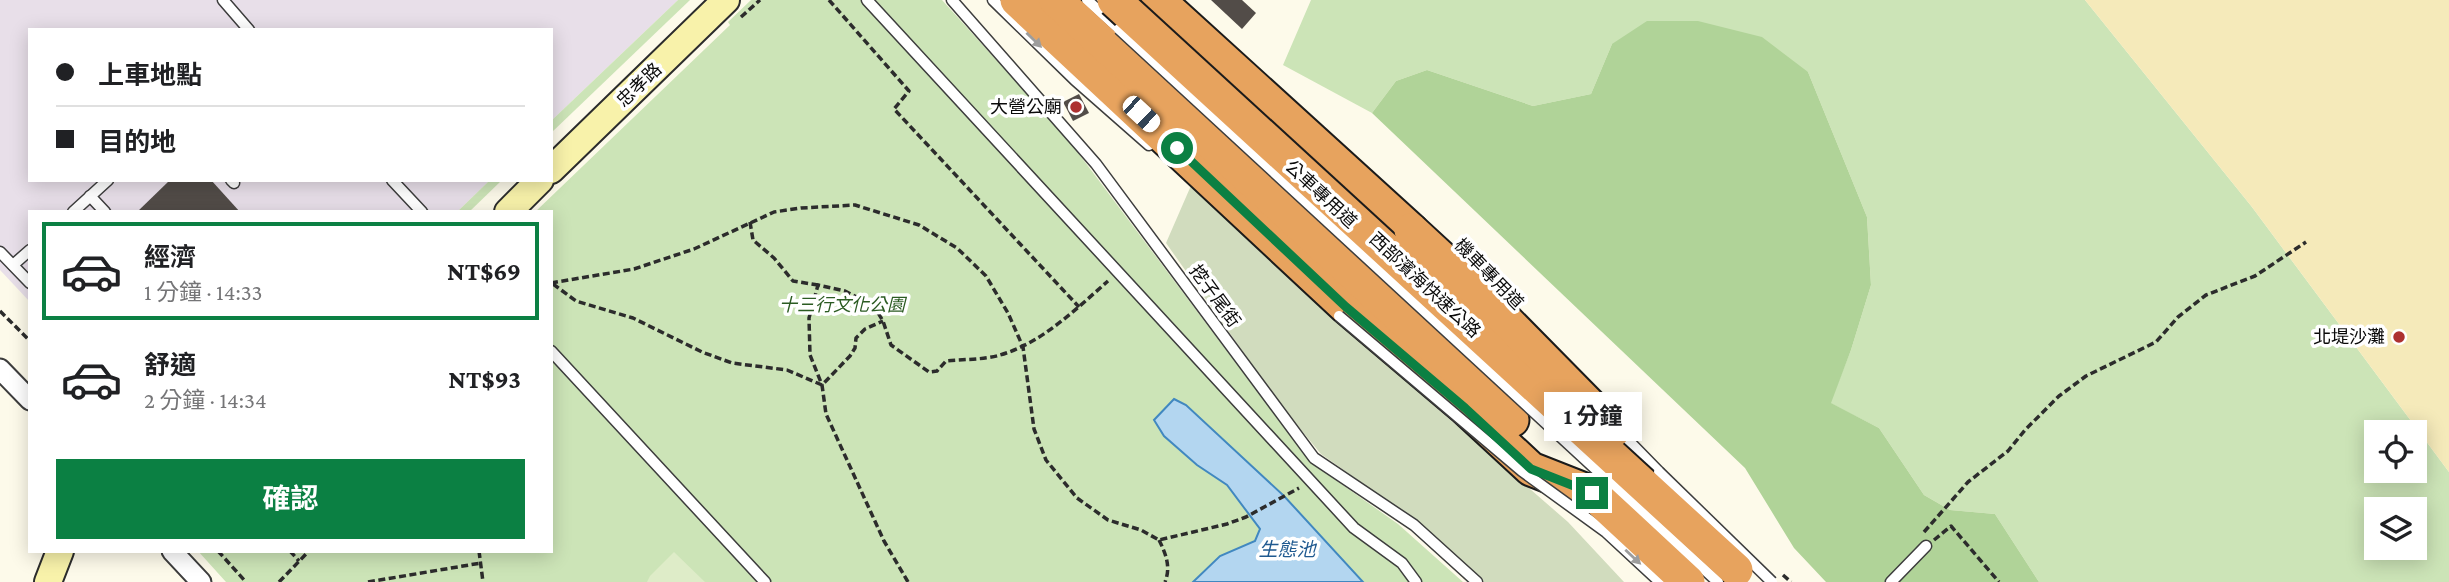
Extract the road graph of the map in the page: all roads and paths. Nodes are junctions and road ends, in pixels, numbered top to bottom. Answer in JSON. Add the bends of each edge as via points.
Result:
{"nodes":[{"id":1,"x":223,"y":0,"type":"edge"},
{"id":2,"x":726,"y":0,"type":"edge"},
{"id":3,"x":829,"y":0,"type":"edge"},
{"id":4,"x":867,"y":0,"type":"edge"},
{"id":5,"x":952,"y":0,"type":"edge"},
{"id":6,"x":993,"y":0,"type":"edge"},
{"id":7,"x":1017,"y":0,"type":"edge"},
{"id":8,"x":1056,"y":0,"type":"edge"},
{"id":9,"x":1087,"y":0,"type":"edge"},
{"id":10,"x":1158,"y":0,"type":"edge"},
{"id":11,"x":1172,"y":0,"type":"edge"},
{"id":12,"x":1116,"y":15,"type":"edge"},
{"id":13,"x":247,"y":28,"type":"edge"},
{"id":14,"x":1081,"y":71,"type":"junction"},
{"id":15,"x":1157,"y":152,"type":"dead end"},
{"id":16,"x":553,"y":168,"type":"edge"},
{"id":17,"x":106,"y":182,"type":"edge"},
{"id":18,"x":394,"y":182,"type":"edge"},
{"id":19,"x":538,"y":182,"type":"edge"},
{"id":20,"x":90,"y":196,"type":"junction"},
{"id":21,"x":75,"y":210,"type":"edge"},
{"id":22,"x":103,"y":210,"type":"edge"},
{"id":23,"x":420,"y":210,"type":"edge"},
{"id":24,"x":510,"y":210,"type":"edge"},
{"id":25,"x":750,"y":222,"type":"junction"},
{"id":26,"x":2306,"y":242,"type":"dead end"},
{"id":27,"x":0,"y":252,"type":"edge"},
{"id":28,"x":28,"y":252,"type":"edge"},
{"id":29,"x":13,"y":265,"type":"junction"},
{"id":30,"x":1118,"y":273,"type":"junction"},
{"id":31,"x":28,"y":282,"type":"edge"},
{"id":32,"x":553,"y":284,"type":"edge"},
{"id":33,"x":553,"y":285,"type":"edge"},
{"id":34,"x":818,"y":285,"type":"junction"},
{"id":35,"x":1079,"y":307,"type":"junction"},
{"id":36,"x":1329,"y":307,"type":"dead end"},
{"id":37,"x":0,"y":312,"type":"edge"},
{"id":38,"x":883,"y":321,"type":"junction"},
{"id":39,"x":28,"y":339,"type":"edge"},
{"id":40,"x":1023,"y":347,"type":"junction"},
{"id":41,"x":553,"y":353,"type":"edge"},
{"id":42,"x":0,"y":369,"type":"edge"},
{"id":43,"x":822,"y":385,"type":"junction"},
{"id":44,"x":28,"y":398,"type":"edge"},
{"id":45,"x":1292,"y":493,"type":"dead end"},
{"id":46,"x":1592,"y":493,"type":"junction"},
{"id":47,"x":1159,"y":540,"type":"junction"},
{"id":48,"x":1926,"y":546,"type":"joint"},
{"id":49,"x":59,"y":553,"type":"edge"},
{"id":50,"x":174,"y":553,"type":"edge"},
{"id":51,"x":220,"y":553,"type":"edge"},
{"id":52,"x":292,"y":553,"type":"edge"},
{"id":53,"x":307,"y":553,"type":"edge"},
{"id":54,"x":479,"y":553,"type":"edge"},
{"id":55,"x":299,"y":561,"type":"junction"},
{"id":56,"x":1909,"y":562,"type":"junction"},
{"id":57,"x":481,"y":563,"type":"junction"},
{"id":58,"x":1734,"y":578,"type":"edge"},
{"id":59,"x":48,"y":582,"type":"edge"},
{"id":60,"x":201,"y":582,"type":"edge"},
{"id":61,"x":246,"y":582,"type":"edge"},
{"id":62,"x":279,"y":582,"type":"edge"},
{"id":63,"x":368,"y":582,"type":"edge"},
{"id":64,"x":483,"y":582,"type":"edge"},
{"id":65,"x":765,"y":582,"type":"edge"},
{"id":66,"x":908,"y":582,"type":"edge"},
{"id":67,"x":1166,"y":582,"type":"edge"},
{"id":68,"x":1416,"y":582,"type":"edge"},
{"id":69,"x":1477,"y":582,"type":"edge"},
{"id":70,"x":1660,"y":582,"type":"edge"},
{"id":71,"x":1688,"y":582,"type":"edge"},
{"id":72,"x":1772,"y":582,"type":"edge"},
{"id":73,"x":1891,"y":582,"type":"edge"},
{"id":74,"x":1999,"y":582,"type":"edge"}],
"edges":[{"from":1,"to":13,"type":"lane"},
{"from":2,"to":16,"type":"street","name":"忠孝路"},
{"from":3,"to":35,"type":"path","via":[[909,91],[894,109]]},
{"from":4,"to":30,"type":"lane"},
{"from":5,"to":69,"type":"lane","name":"挖子尾街","via":[[1096,164],[1314,458],[1414,525]]},
{"from":6,"to":14,"type":"lane","one_way":true},
{"from":7,"to":14,"type":"highway"},
{"from":8,"to":46,"type":"highway"},
{"from":9,"to":12,"type":"lane"},
{"from":10,"to":58,"type":"highway","bridge":true,"via":[[1475,289],[1713,525],[1732,556]]},
{"from":11,"to":72,"type":"lane","name":"機車專用道","bridge":true,"via":[[1421,226]]},
{"from":12,"to":58,"type":"highway","name":"西部濱海快速公路","bridge":true},
{"from":14,"to":15,"type":"lane"},
{"from":14,"to":46,"type":"highway","via":[[1531,469]]},
{"from":17,"to":20,"type":"lane"},
{"from":18,"to":23,"type":"lane"},
{"from":19,"to":24,"type":"street"},
{"from":20,"to":21,"type":"lane"},
{"from":20,"to":22,"type":"lane"},
{"from":25,"to":32,"type":"path","via":[[694,249],[634,269]]},
{"from":25,"to":34,"type":"path","via":[[753,240],[793,281]]},
{"from":25,"to":40,"type":"path","via":[[774,212],[855,205],[919,225],[957,248],[986,276]]},
{"from":26,"to":56,"type":"path","via":[[2255,276],[2206,295],[2156,342],[2086,376],[2059,396],[2008,452],[1968,482],[1921,536]]},
{"from":27,"to":29,"type":"lane"},
{"from":28,"to":29,"type":"lane"},
{"from":29,"to":31,"type":"lane"},
{"from":30,"to":35,"type":"path"},
{"from":30,"to":68,"type":"lane","via":[[1353,528],[1402,563]]},
{"from":33,"to":43,"type":"path","via":[[576,301],[634,318],[702,352],[732,363],[787,370]]},
{"from":34,"to":38,"type":"path","via":[[845,291],[874,306]]},
{"from":34,"to":43,"type":"path","via":[[809,318],[810,355]]},
{"from":35,"to":40,"type":"path"},
{"from":36,"to":70,"type":"lane","one_way":true,"bridge":true,"via":[[1522,471],[1606,532]]},
{"from":37,"to":39,"type":"path"},
{"from":38,"to":40,"type":"path","via":[[891,345],[929,372],[937,371],[946,361],[997,356]]},
{"from":38,"to":43,"type":"path","via":[[856,338],[850,356]]},
{"from":40,"to":47,"type":"path","via":[[1034,429],[1046,460],[1077,498],[1108,520]]},
{"from":41,"to":65,"type":"lane"},
{"from":42,"to":44,"type":"street"},
{"from":43,"to":66,"type":"path","via":[[826,414],[850,469]]},
{"from":45,"to":47,"type":"path","via":[[1227,524]]},
{"from":46,"to":71,"type":"highway","bridge":true},
{"from":47,"to":67,"type":"path","via":[[1167,556]]},
{"from":48,"to":56,"type":"lane"},
{"from":48,"to":74,"type":"path","via":[[1951,526]]},
{"from":49,"to":59,"type":"street"},
{"from":50,"to":60,"type":"street"},
{"from":51,"to":61,"type":"path"},
{"from":52,"to":55,"type":"path"},
{"from":53,"to":55,"type":"path"},
{"from":54,"to":57,"type":"path"},
{"from":55,"to":62,"type":"path"},
{"from":56,"to":73,"type":"lane"},
{"from":57,"to":63,"type":"path"},
{"from":57,"to":64,"type":"path"}]}
